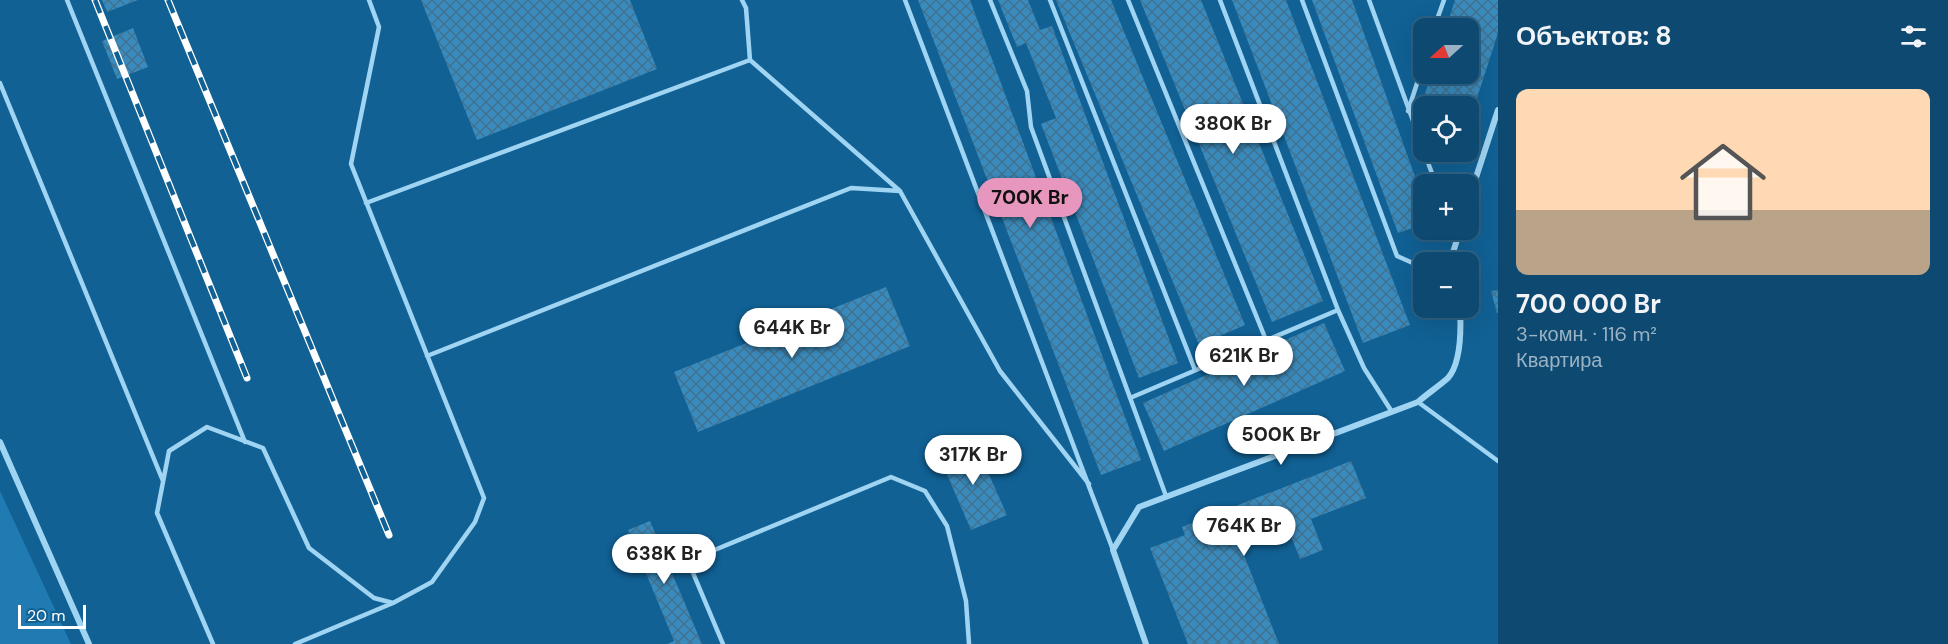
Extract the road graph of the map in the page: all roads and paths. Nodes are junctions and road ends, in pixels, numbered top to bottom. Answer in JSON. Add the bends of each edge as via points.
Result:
{"nodes":[{"id":1,"x":67,"y":0,"type":"edge"},
{"id":2,"x":369,"y":0,"type":"edge"},
{"id":3,"x":742,"y":0,"type":"edge"},
{"id":4,"x":906,"y":0,"type":"edge"},
{"id":5,"x":990,"y":0,"type":"edge"},
{"id":6,"x":1050,"y":0,"type":"edge"},
{"id":7,"x":1128,"y":0,"type":"edge"},
{"id":8,"x":1220,"y":0,"type":"edge"},
{"id":9,"x":1302,"y":0,"type":"edge"},
{"id":10,"x":1369,"y":0,"type":"edge"},
{"id":11,"x":1444,"y":0,"type":"edge"},
{"id":12,"x":1438,"y":18,"type":"edge"},
{"id":13,"x":750,"y":60,"type":"junction"},
{"id":14,"x":0,"y":83,"type":"edge"},
{"id":15,"x":1417,"y":84,"type":"edge"},
{"id":16,"x":1498,"y":110,"type":"edge"},
{"id":17,"x":1408,"y":111,"type":"junction"},
{"id":18,"x":1413,"y":124,"type":"edge"},
{"id":19,"x":1477,"y":174,"type":"edge"},
{"id":20,"x":900,"y":191,"type":"junction"},
{"id":21,"x":366,"y":203,"type":"junction"},
{"id":22,"x":1413,"y":263,"type":"edge"},
{"id":23,"x":1338,"y":310,"type":"junction"},
{"id":24,"x":1460,"y":318,"type":"edge"},
{"id":25,"x":1266,"y":340,"type":"junction"},
{"id":26,"x":427,"y":356,"type":"junction"},
{"id":27,"x":1195,"y":370,"type":"junction"},
{"id":28,"x":1130,"y":398,"type":"junction"},
{"id":29,"x":1418,"y":402,"type":"junction"},
{"id":30,"x":1392,"y":412,"type":"junction"},
{"id":31,"x":0,"y":442,"type":"edge"},
{"id":32,"x":245,"y":442,"type":"junction"},
{"id":33,"x":1498,"y":462,"type":"edge"},
{"id":34,"x":163,"y":481,"type":"junction"},
{"id":35,"x":1089,"y":484,"type":"junction"},
{"id":36,"x":1167,"y":496,"type":"junction"},
{"id":37,"x":1113,"y":550,"type":"junction"},
{"id":38,"x":393,"y":603,"type":"junction"},
{"id":39,"x":89,"y":644,"type":"edge"},
{"id":40,"x":213,"y":644,"type":"edge"},
{"id":41,"x":295,"y":644,"type":"edge"},
{"id":42,"x":723,"y":644,"type":"edge"},
{"id":43,"x":969,"y":644,"type":"edge"},
{"id":44,"x":1146,"y":644,"type":"edge"}],
"edges":[{"from":1,"to":32,"type":"lane"},
{"from":2,"to":21,"type":"lane","via":[[379,27],[351,164]]},
{"from":3,"to":13,"type":"lane"},
{"from":4,"to":35,"type":"lane"},
{"from":5,"to":28,"type":"lane","via":[[1027,91],[1031,127]]},
{"from":6,"to":27,"type":"lane"},
{"from":7,"to":25,"type":"lane"},
{"from":8,"to":23,"type":"lane"},
{"from":9,"to":22,"type":"lane","via":[[1397,256]]},
{"from":10,"to":17,"type":"lane"},
{"from":11,"to":12,"type":"lane"},
{"from":13,"to":20,"type":"lane"},
{"from":13,"to":21,"type":"lane"},
{"from":14,"to":34,"type":"lane"},
{"from":15,"to":17,"type":"lane"},
{"from":16,"to":19,"type":"street"},
{"from":17,"to":18,"type":"lane"},
{"from":20,"to":26,"type":"lane","via":[[851,188]]},
{"from":20,"to":35,"type":"lane","via":[[1000,371]]},
{"from":21,"to":26,"type":"lane"},
{"from":23,"to":25,"type":"lane"},
{"from":23,"to":30,"type":"lane","via":[[1364,368]]},
{"from":24,"to":29,"type":"street","via":[[1458,355],[1449,376]]},
{"from":25,"to":27,"type":"lane"},
{"from":26,"to":38,"type":"lane","via":[[484,498],[475,522],[432,582]]},
{"from":27,"to":28,"type":"lane"},
{"from":28,"to":36,"type":"lane"},
{"from":29,"to":30,"type":"street"},
{"from":29,"to":33,"type":"lane"},
{"from":30,"to":36,"type":"street"},
{"from":31,"to":39,"type":"street"},
{"from":32,"to":34,"type":"lane","via":[[207,427],[169,451]]},
{"from":32,"to":38,"type":"lane","via":[[262,448],[309,548],[374,598]]},
{"from":34,"to":40,"type":"lane","via":[[157,513]]},
{"from":35,"to":37,"type":"lane"},
{"from":36,"to":37,"type":"street","via":[[1139,507]]},
{"from":37,"to":44,"type":"street"},
{"from":38,"to":41,"type":"lane"},
{"from":42,"to":43,"type":"lane","via":[[688,561],[891,477],[925,491],[947,526],[966,601]]}]}
